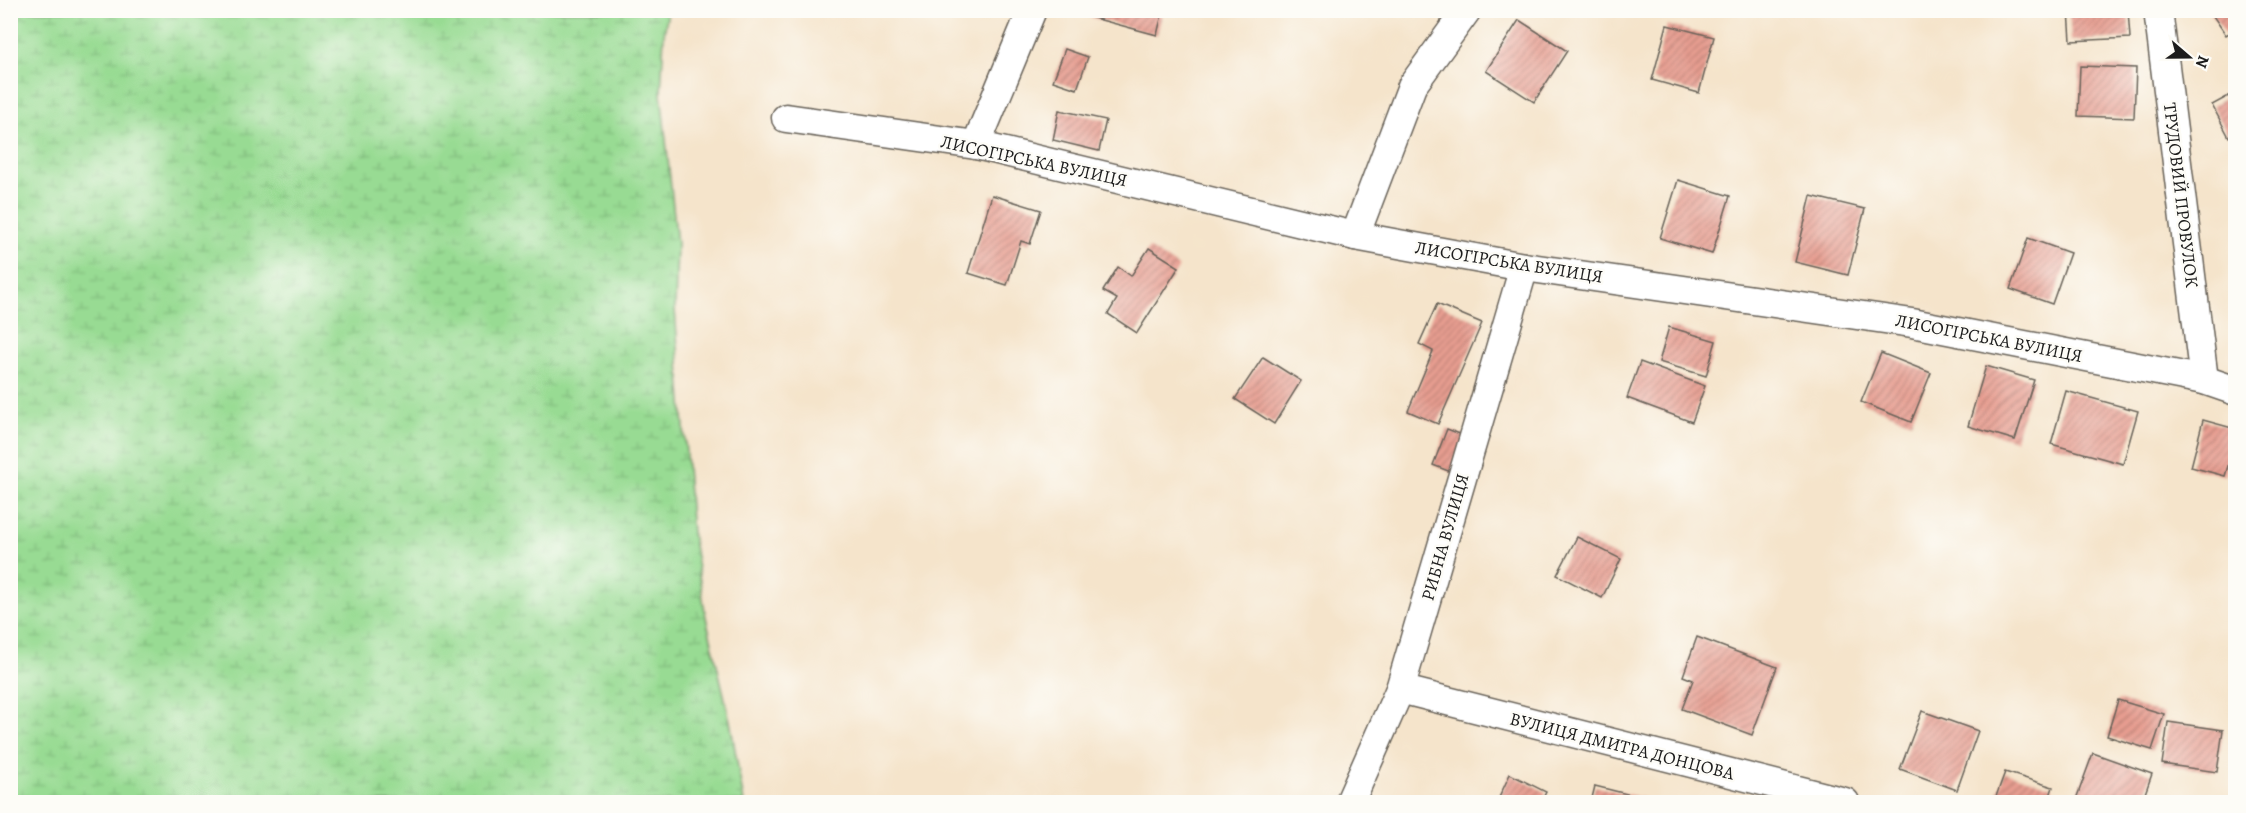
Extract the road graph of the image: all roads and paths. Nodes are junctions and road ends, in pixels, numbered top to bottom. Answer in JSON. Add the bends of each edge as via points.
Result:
{"nodes":[{"id":1,"x":1032,"y":10,"type":"edge"},
{"id":2,"x":1467,"y":10,"type":"edge"},
{"id":3,"x":2158,"y":10,"type":"edge"},
{"id":4,"x":786,"y":118,"type":"dead end"},
{"id":5,"x":976,"y":145,"type":"junction"},
{"id":6,"x":1355,"y":236,"type":"junction"},
{"id":7,"x":1524,"y":267,"type":"junction"},
{"id":8,"x":2204,"y":380,"type":"junction"},
{"id":9,"x":2235,"y":391,"type":"edge"},
{"id":10,"x":1400,"y":689,"type":"junction"},
{"id":11,"x":1350,"y":802,"type":"edge"},
{"id":12,"x":1845,"y":802,"type":"edge"}],
"edges":[{"from":1,"to":5,"type":"street"},
{"from":2,"to":6,"type":"street","via":[[1412,86]]},
{"from":3,"to":8,"type":"street","name":"ТРУДОВИЙ ПРОВУЛОК"},
{"from":4,"to":5,"type":"street","name":"ЛИСОГІРСЬКА ВУЛИЦЯ"},
{"from":5,"to":6,"type":"street","name":"ЛИСОГІРСЬКА ВУЛИЦЯ"},
{"from":6,"to":7,"type":"street","name":"ЛИСОГІРСЬКА ВУЛИЦЯ"},
{"from":7,"to":8,"type":"street","name":"ЛИСОГІРСЬКА ВУЛИЦЯ","via":[[1912,322]]},
{"from":7,"to":10,"type":"street","name":"РИБНА ВУЛИЦЯ"},
{"from":8,"to":9,"type":"street","name":"ЛИСОГІРСЬКА ВУЛИЦЯ"},
{"from":10,"to":11,"type":"street","name":"РИБНА ВУЛИЦЯ"},
{"from":10,"to":12,"type":"street","name":"ВУЛИЦЯ ДМИТРА ДОНЦОВА"}]}
